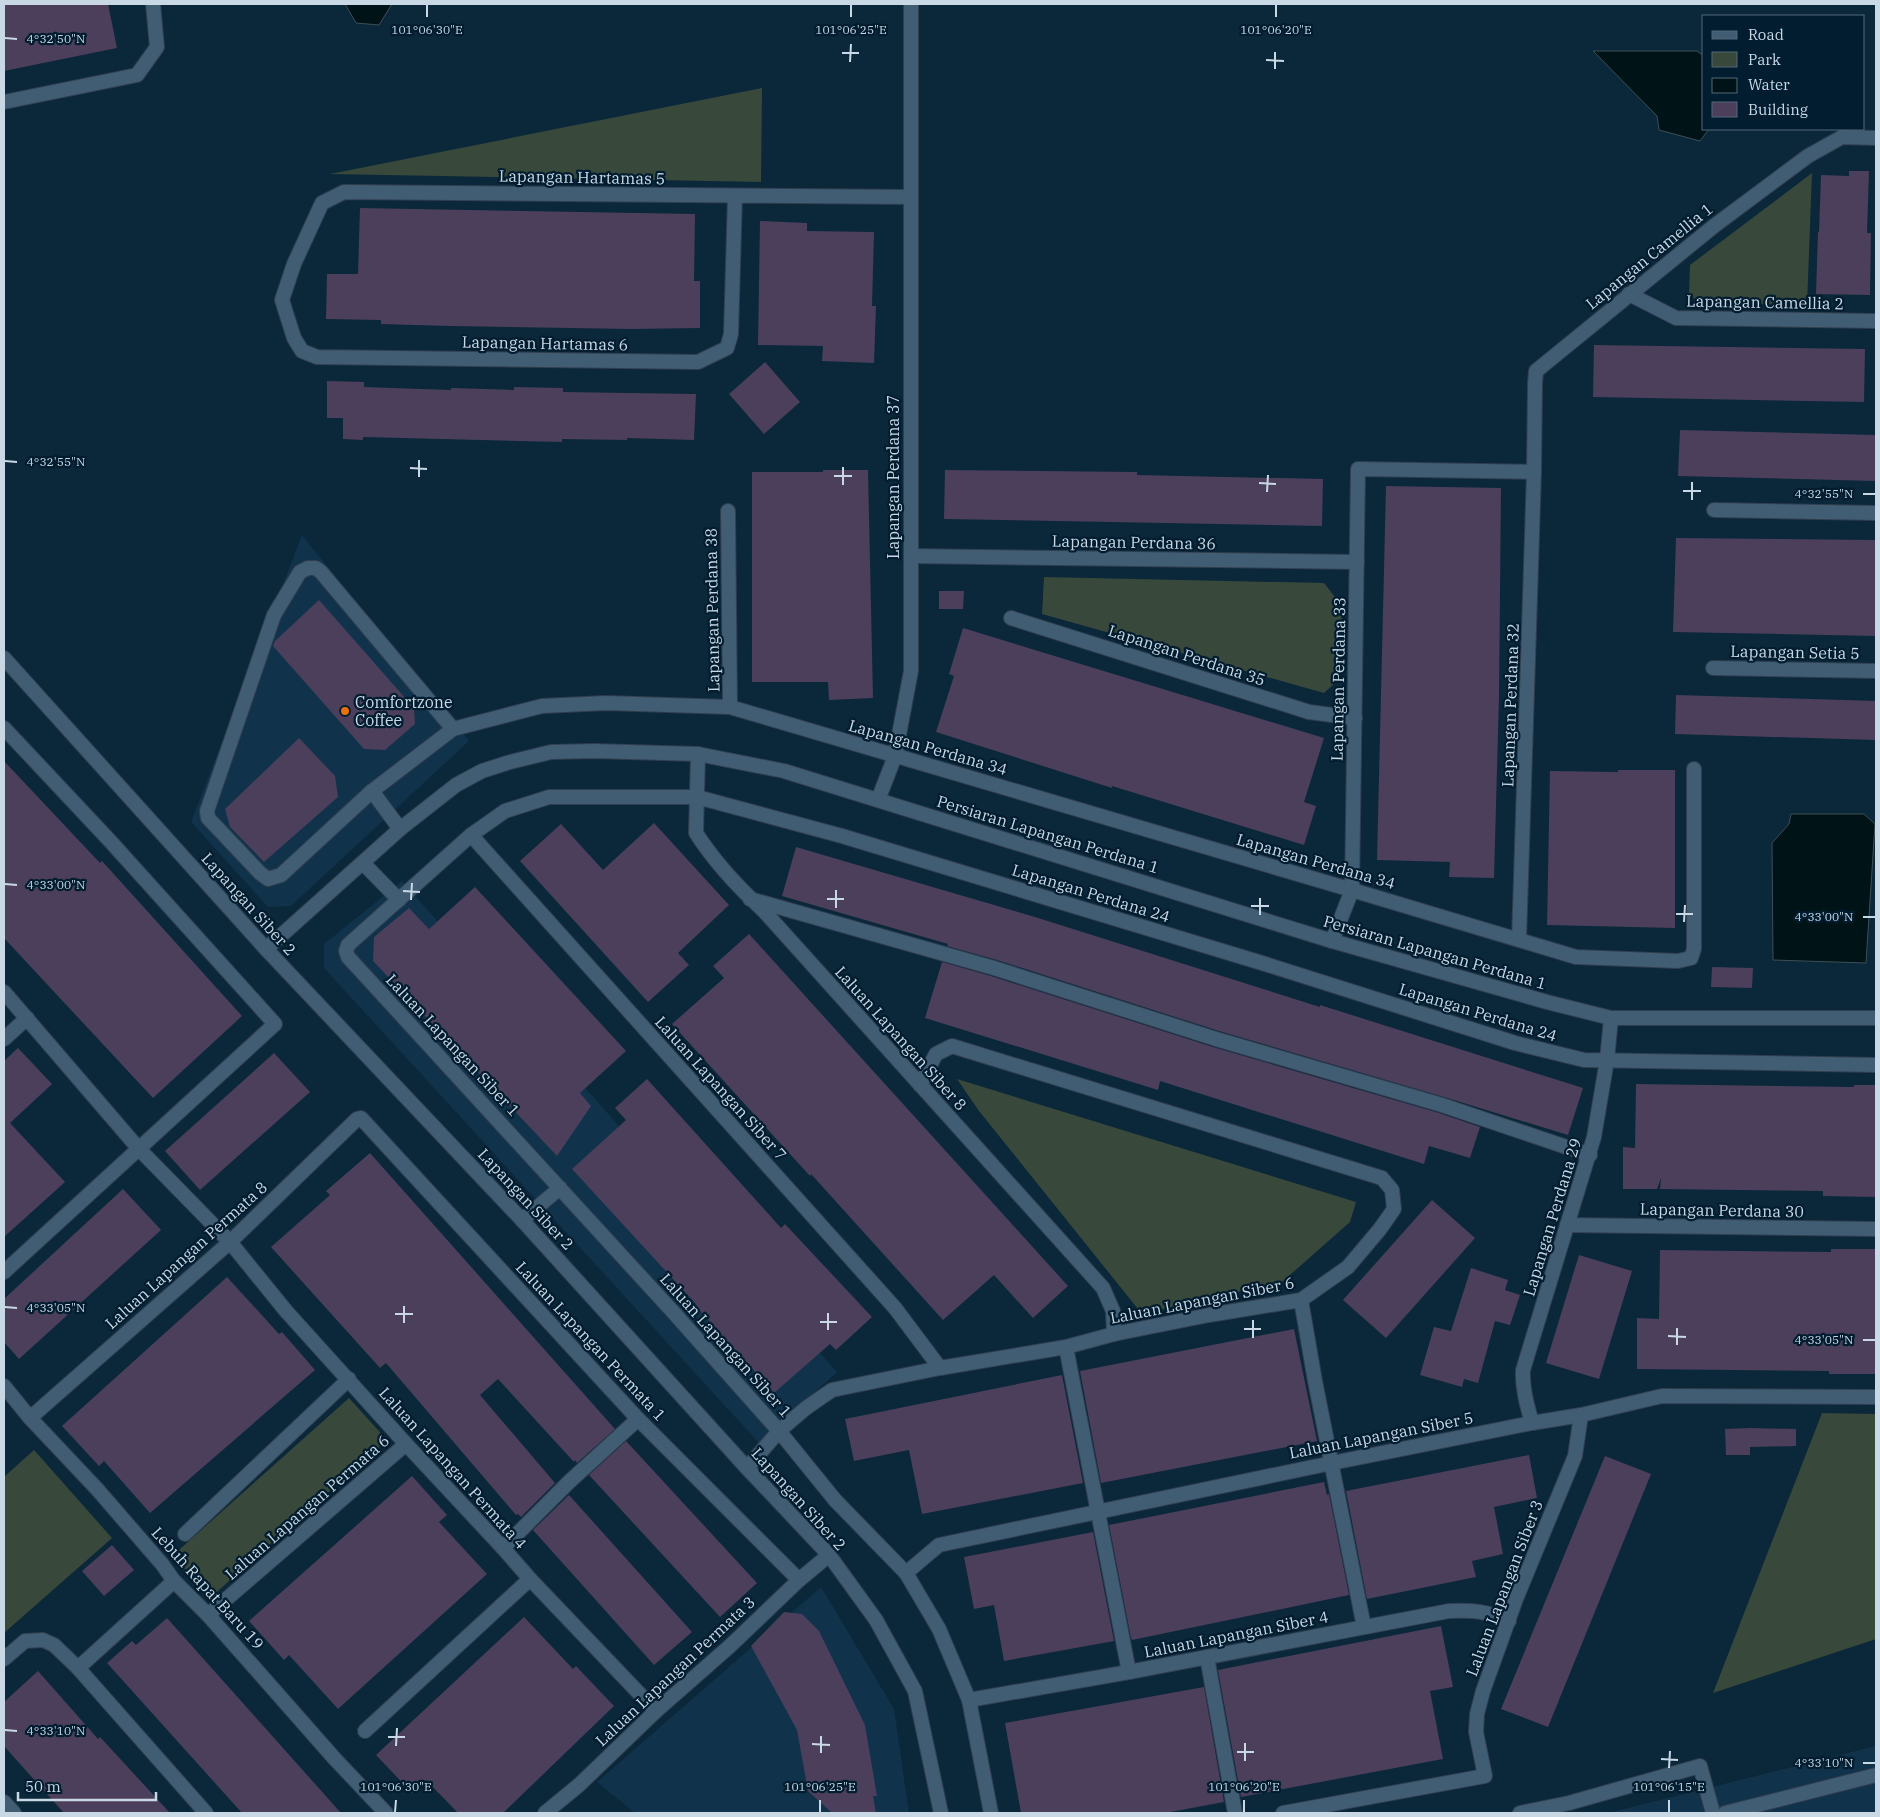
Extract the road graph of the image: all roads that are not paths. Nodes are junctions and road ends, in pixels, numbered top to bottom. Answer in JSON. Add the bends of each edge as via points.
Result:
{"nodes":[{"id":1,"x":154,"y":4,"type":"edge"},
{"id":2,"x":911,"y":4,"type":"edge"},
{"id":3,"x":4,"y":102,"type":"edge"},
{"id":4,"x":1876,"y":138,"type":"edge"},
{"id":5,"x":735,"y":196,"type":"junction"},
{"id":6,"x":911,"y":197,"type":"junction"},
{"id":7,"x":294,"y":264,"type":"joint"},
{"id":8,"x":1629,"y":294,"type":"junction"},
{"id":9,"x":1876,"y":321,"type":"edge"},
{"id":10,"x":1534,"y":472,"type":"junction"},
{"id":11,"x":1714,"y":510,"type":"dead end"},
{"id":12,"x":728,"y":511,"type":"dead end"},
{"id":13,"x":1876,"y":513,"type":"edge"},
{"id":14,"x":911,"y":556,"type":"junction"},
{"id":15,"x":1357,"y":562,"type":"junction"},
{"id":16,"x":1011,"y":618,"type":"dead end"},
{"id":17,"x":4,"y":658,"type":"edge"},
{"id":18,"x":1713,"y":668,"type":"dead end"},
{"id":19,"x":1876,"y":671,"type":"edge"},
{"id":20,"x":730,"y":707,"type":"junction"},
{"id":21,"x":1355,"y":718,"type":"junction"},
{"id":22,"x":4,"y":728,"type":"edge"},
{"id":23,"x":453,"y":729,"type":"junction"},
{"id":24,"x":698,"y":754,"type":"junction"},
{"id":25,"x":895,"y":756,"type":"junction"},
{"id":26,"x":1694,"y":769,"type":"dead end"},
{"id":27,"x":372,"y":791,"type":"junction"},
{"id":28,"x":697,"y":797,"type":"junction"},
{"id":29,"x":878,"y":800,"type":"junction"},
{"id":30,"x":400,"y":829,"type":"junction"},
{"id":31,"x":471,"y":835,"type":"junction"},
{"id":32,"x":363,"y":864,"type":"junction"},
{"id":33,"x":1352,"y":890,"type":"junction"},
{"id":34,"x":750,"y":899,"type":"junction"},
{"id":35,"x":399,"y":900,"type":"junction"},
{"id":36,"x":1519,"y":940,"type":"junction"},
{"id":37,"x":1332,"y":941,"type":"junction"},
{"id":38,"x":266,"y":950,"type":"junction"},
{"id":39,"x":346,"y":951,"type":"joint"},
{"id":40,"x":4,"y":992,"type":"edge"},
{"id":41,"x":27,"y":1018,"type":"junction"},
{"id":42,"x":1611,"y":1018,"type":"junction"},
{"id":43,"x":1876,"y":1018,"type":"edge"},
{"id":44,"x":4,"y":1039,"type":"edge"},
{"id":45,"x":1607,"y":1060,"type":"junction"},
{"id":46,"x":1876,"y":1065,"type":"edge"},
{"id":47,"x":920,"y":1086,"type":"junction"},
{"id":48,"x":364,"y":1120,"type":"joint"},
{"id":49,"x":139,"y":1149,"type":"junction"},
{"id":50,"x":1590,"y":1155,"type":"junction"},
{"id":51,"x":560,"y":1188,"type":"junction"},
{"id":52,"x":522,"y":1220,"type":"junction"},
{"id":53,"x":1567,"y":1225,"type":"junction"},
{"id":54,"x":1876,"y":1229,"type":"edge"},
{"id":55,"x":230,"y":1242,"type":"junction"},
{"id":56,"x":4,"y":1272,"type":"edge"},
{"id":57,"x":1301,"y":1300,"type":"junction"},
{"id":58,"x":1114,"y":1334,"type":"junction"},
{"id":59,"x":1066,"y":1347,"type":"junction"},
{"id":60,"x":940,"y":1368,"type":"junction"},
{"id":61,"x":349,"y":1380,"type":"junction"},
{"id":62,"x":4,"y":1386,"type":"edge"},
{"id":63,"x":1876,"y":1397,"type":"edge"},
{"id":64,"x":1581,"y":1415,"type":"junction"},
{"id":65,"x":30,"y":1418,"type":"junction"},
{"id":66,"x":638,"y":1419,"type":"junction"},
{"id":67,"x":1532,"y":1423,"type":"junction"},
{"id":68,"x":779,"y":1431,"type":"junction"},
{"id":69,"x":406,"y":1444,"type":"junction"},
{"id":70,"x":1332,"y":1463,"type":"junction"},
{"id":71,"x":747,"y":1468,"type":"junction"},
{"id":72,"x":1098,"y":1511,"type":"junction"},
{"id":73,"x":185,"y":1534,"type":"dead end"},
{"id":74,"x":503,"y":1548,"type":"junction"},
{"id":75,"x":829,"y":1555,"type":"junction"},
{"id":76,"x":906,"y":1573,"type":"junction"},
{"id":77,"x":530,"y":1579,"type":"junction"},
{"id":78,"x":799,"y":1580,"type":"junction"},
{"id":79,"x":174,"y":1581,"type":"junction"},
{"id":80,"x":208,"y":1615,"type":"junction"},
{"id":81,"x":1509,"y":1621,"type":"junction"},
{"id":82,"x":1364,"y":1627,"type":"junction"},
{"id":83,"x":1207,"y":1657,"type":"junction"},
{"id":84,"x":4,"y":1659,"type":"edge"},
{"id":85,"x":78,"y":1668,"type":"junction"},
{"id":86,"x":1129,"y":1672,"type":"junction"},
{"id":87,"x":969,"y":1700,"type":"junction"},
{"id":88,"x":656,"y":1711,"type":"junction"},
{"id":89,"x":365,"y":1731,"type":"dead end"},
{"id":90,"x":1876,"y":1775,"type":"edge"},
{"id":91,"x":4,"y":1802,"type":"edge"},
{"id":92,"x":14,"y":1813,"type":"edge"},
{"id":93,"x":206,"y":1813,"type":"edge"},
{"id":94,"x":386,"y":1813,"type":"edge"},
{"id":95,"x":545,"y":1813,"type":"edge"},
{"id":96,"x":941,"y":1813,"type":"edge"},
{"id":97,"x":991,"y":1813,"type":"edge"},
{"id":98,"x":1235,"y":1813,"type":"edge"},
{"id":99,"x":1282,"y":1813,"type":"edge"},
{"id":100,"x":1520,"y":1813,"type":"edge"},
{"id":101,"x":1713,"y":1813,"type":"edge"},
{"id":102,"x":1725,"y":1813,"type":"edge"}],
"edges":[{"from":1,"to":3,"type":"street","via":[[157,47],[137,75]]},
{"from":2,"to":6,"type":"street","name":"Lapangan Perdana 37"},
{"from":4,"to":8,"type":"street","name":"Lapangan Camellia 1","via":[[1842,137],[1808,156]]},
{"from":5,"to":6,"type":"street","name":"Lapangan Hartamas 5"},
{"from":5,"to":7,"type":"street","name":"Lapangan Hartamas 5","via":[[344,192],[322,203]]},
{"from":5,"to":7,"type":"street","name":"Lapangan Hartamas 6","via":[[731,334],[727,348],[698,362],[317,357],[302,351],[294,338],[282,300]]},
{"from":6,"to":14,"type":"street","name":"Lapangan Perdana 37"},
{"from":8,"to":9,"type":"street","name":"Lapangan Camellia 2","via":[[1676,318]]},
{"from":8,"to":10,"type":"street","name":"Lapangan Camellia 1","via":[[1536,370]]},
{"from":10,"to":15,"type":"street","name":"Lapangan Perdana 33","via":[[1358,469]]},
{"from":10,"to":36,"type":"street","name":"Lapangan Perdana 32"},
{"from":11,"to":13,"type":"street"},
{"from":12,"to":20,"type":"street","name":"Lapangan Perdana 38"},
{"from":14,"to":15,"type":"street","name":"Lapangan Perdana 36"},
{"from":14,"to":25,"type":"street","name":"Lapangan Perdana 37","via":[[911,671]]},
{"from":15,"to":21,"type":"street","name":"Lapangan Perdana 33"},
{"from":16,"to":21,"type":"street","name":"Lapangan Perdana 35","via":[[1310,712]]},
{"from":17,"to":38,"type":"street","name":"Lapangan Siber 2"},
{"from":18,"to":19,"type":"street","name":"Lapangan Setia 5"},
{"from":20,"to":23,"type":"street","name":"Lapangan Perdana 34","via":[[606,703],[542,706]]},
{"from":20,"to":25,"type":"street","name":"Lapangan Perdana 34"},
{"from":21,"to":33,"type":"street","name":"Lapangan Perdana 33"},
{"from":22,"to":49,"type":"street","via":[[275,1024]]},
{"from":23,"to":27,"type":"street","name":"Lapangan Perdana 34"},
{"from":23,"to":27,"type":"street","name":"Lapangan Perdana 34","via":[[321,572],[316,568],[300,572],[274,615],[207,811],[208,818],[268,879],[281,876]]},
{"from":24,"to":28,"type":"street","name":"Laluan Lapangan Siber 8"},
{"from":24,"to":29,"type":"street","name":"Persiaran Lapangan Perdana 1","via":[[784,771]]},
{"from":24,"to":30,"type":"street","name":"Persiaran Lapangan Perdana 1","via":[[551,752],[510,762],[482,771],[456,785]]},
{"from":25,"to":29,"type":"street","name":"Lapangan Perdana 37"},
{"from":25,"to":33,"type":"street","name":"Lapangan Perdana 34"},
{"from":26,"to":36,"type":"street","name":"Lapangan Perdana 34","via":[[1694,948],[1690,958],[1678,961],[1576,957]]},
{"from":27,"to":30,"type":"street"},
{"from":28,"to":31,"type":"street","name":"Lapangan Perdana 24","via":[[549,797],[506,811]]},
{"from":28,"to":34,"type":"street","name":"Laluan Lapangan Siber 8","via":[[696,833]]},
{"from":28,"to":45,"type":"street","name":"Lapangan Perdana 24","via":[[842,836],[1514,1043],[1584,1060]]},
{"from":29,"to":37,"type":"street","name":"Persiaran Lapangan Perdana 1"},
{"from":30,"to":32,"type":"street","name":"Persiaran Lapangan Perdana 1"},
{"from":31,"to":35,"type":"street","name":"Lapangan Perdana 24"},
{"from":31,"to":60,"type":"street","name":"Laluan Lapangan Siber 7","via":[[895,1308]]},
{"from":32,"to":35,"type":"street"},
{"from":32,"to":38,"type":"street","name":"Persiaran Lapangan Perdana 1"},
{"from":33,"to":36,"type":"street","name":"Lapangan Perdana 34"},
{"from":33,"to":37,"type":"street"},
{"from":34,"to":47,"type":"street","name":"Laluan Lapangan Siber 8"},
{"from":34,"to":50,"type":"street","via":[[994,968],[1216,1039],[1442,1105]]},
{"from":35,"to":39,"type":"street","name":"Lapangan Perdana 24"},
{"from":37,"to":42,"type":"street","name":"Persiaran Lapangan Perdana 1"},
{"from":38,"to":52,"type":"street","name":"Lapangan Siber 2"},
{"from":39,"to":51,"type":"street","name":"Laluan Lapangan Siber 1","via":[[348,957]]},
{"from":40,"to":41,"type":"street","name":"Laluan Lapangan Permata 4"},
{"from":41,"to":44,"type":"street"},
{"from":41,"to":49,"type":"street","name":"Laluan Lapangan Permata 4"},
{"from":42,"to":43,"type":"street","name":"Persiaran Lapangan Perdana 1"},
{"from":42,"to":45,"type":"street","name":"Lapangan Perdana 29"},
{"from":45,"to":46,"type":"street","name":"Lapangan Perdana 24"},
{"from":45,"to":50,"type":"street","name":"Lapangan Perdana 29"},
{"from":47,"to":57,"type":"street","name":"Laluan Lapangan Siber 6","via":[[936,1054],[952,1046],[1382,1178],[1392,1190],[1394,1209],[1348,1268]]},
{"from":47,"to":58,"type":"street","name":"Laluan Lapangan Siber 8","via":[[1103,1288],[1113,1310]]},
{"from":48,"to":55,"type":"street","name":"Laluan Lapangan Permata 8","via":[[357,1119]]},
{"from":48,"to":66,"type":"street","name":"Laluan Lapangan Permata 1"},
{"from":49,"to":55,"type":"street","name":"Laluan Lapangan Permata 4"},
{"from":49,"to":56,"type":"street"},
{"from":50,"to":53,"type":"street","name":"Lapangan Perdana 29"},
{"from":51,"to":52,"type":"street"},
{"from":51,"to":68,"type":"street","name":"Laluan Lapangan Siber 1"},
{"from":52,"to":71,"type":"street","name":"Lapangan Siber 2"},
{"from":53,"to":54,"type":"street","name":"Lapangan Perdana 30"},
{"from":53,"to":67,"type":"street","name":"Lapangan Perdana 29","via":[[1523,1370],[1524,1394]]},
{"from":55,"to":61,"type":"street","name":"Laluan Lapangan Permata 4","via":[[286,1311]]},
{"from":55,"to":65,"type":"street","name":"Laluan Lapangan Permata 8"},
{"from":57,"to":58,"type":"street","name":"Laluan Lapangan Siber 6"},
{"from":57,"to":70,"type":"street"},
{"from":58,"to":59,"type":"street","name":"Laluan Lapangan Siber 6"},
{"from":59,"to":60,"type":"street","name":"Laluan Lapangan Siber 6"},
{"from":59,"to":72,"type":"street"},
{"from":60,"to":68,"type":"street","name":"Laluan Lapangan Siber 6","via":[[832,1390]]},
{"from":61,"to":69,"type":"street","name":"Laluan Lapangan Permata 4"},
{"from":61,"to":73,"type":"street"},
{"from":62,"to":65,"type":"street","name":"Lebuh Rapat Baru 19"},
{"from":63,"to":64,"type":"street","name":"Laluan Lapangan Siber 5","via":[[1662,1396]]},
{"from":64,"to":67,"type":"street","name":"Laluan Lapangan Siber 5"},
{"from":64,"to":81,"type":"street","name":"Laluan Lapangan Siber 3","via":[[1575,1456]]},
{"from":65,"to":79,"type":"street","name":"Lebuh Rapat Baru 19","via":[[97,1489]]},
{"from":66,"to":74,"type":"street"},
{"from":66,"to":78,"type":"street","name":"Laluan Lapangan Permata 1"},
{"from":67,"to":70,"type":"street","name":"Laluan Lapangan Siber 5"},
{"from":68,"to":71,"type":"street","name":"Laluan Lapangan Siber 6"},
{"from":68,"to":76,"type":"street","name":"Laluan Lapangan Siber 1","via":[[835,1500]]},
{"from":69,"to":74,"type":"street","name":"Laluan Lapangan Permata 4"},
{"from":69,"to":80,"type":"street","name":"Laluan Lapangan Permata 6"},
{"from":70,"to":72,"type":"street","name":"Laluan Lapangan Siber 5"},
{"from":70,"to":82,"type":"street"},
{"from":71,"to":75,"type":"street","name":"Lapangan Siber 2"},
{"from":72,"to":76,"type":"street","name":"Laluan Lapangan Siber 5","via":[[940,1545]]},
{"from":72,"to":86,"type":"street"},
{"from":74,"to":77,"type":"street","name":"Laluan Lapangan Permata 4"},
{"from":75,"to":78,"type":"street","name":"Laluan Lapangan Permata 3"},
{"from":75,"to":96,"type":"street","name":"Lapangan Siber 2","via":[[876,1620],[915,1690]]},
{"from":76,"to":87,"type":"street","name":"Laluan Lapangan Siber 1","via":[[939,1629]]},
{"from":77,"to":88,"type":"street","name":"Laluan Lapangan Permata 4"},
{"from":77,"to":89,"type":"street"},
{"from":78,"to":88,"type":"street","name":"Laluan Lapangan Permata 3"},
{"from":79,"to":80,"type":"street","name":"Lebuh Rapat Baru 19"},
{"from":79,"to":85,"type":"street"},
{"from":80,"to":94,"type":"street","name":"Lebuh Rapat Baru 19"},
{"from":81,"to":82,"type":"street","name":"Laluan Lapangan Siber 4","via":[[1474,1610],[1457,1610]]},
{"from":81,"to":99,"type":"street","name":"Laluan Lapangan Siber 3","via":[[1477,1714],[1476,1732],[1485,1776]]},
{"from":82,"to":83,"type":"street","name":"Laluan Lapangan Siber 4"},
{"from":83,"to":86,"type":"street","name":"Laluan Lapangan Siber 4"},
{"from":83,"to":98,"type":"street"},
{"from":84,"to":85,"type":"street","via":[[25,1641],[43,1640],[54,1645]]},
{"from":85,"to":93,"type":"street"},
{"from":86,"to":87,"type":"street","name":"Laluan Lapangan Siber 4"},
{"from":87,"to":97,"type":"street","name":"Laluan Lapangan Siber 1"},
{"from":88,"to":95,"type":"street","name":"Laluan Lapangan Permata 3"},
{"from":90,"to":102,"type":"street"},
{"from":91,"to":92,"type":"street"},
{"from":100,"to":101,"type":"street","via":[[1569,1803],[1700,1766]]}]}
